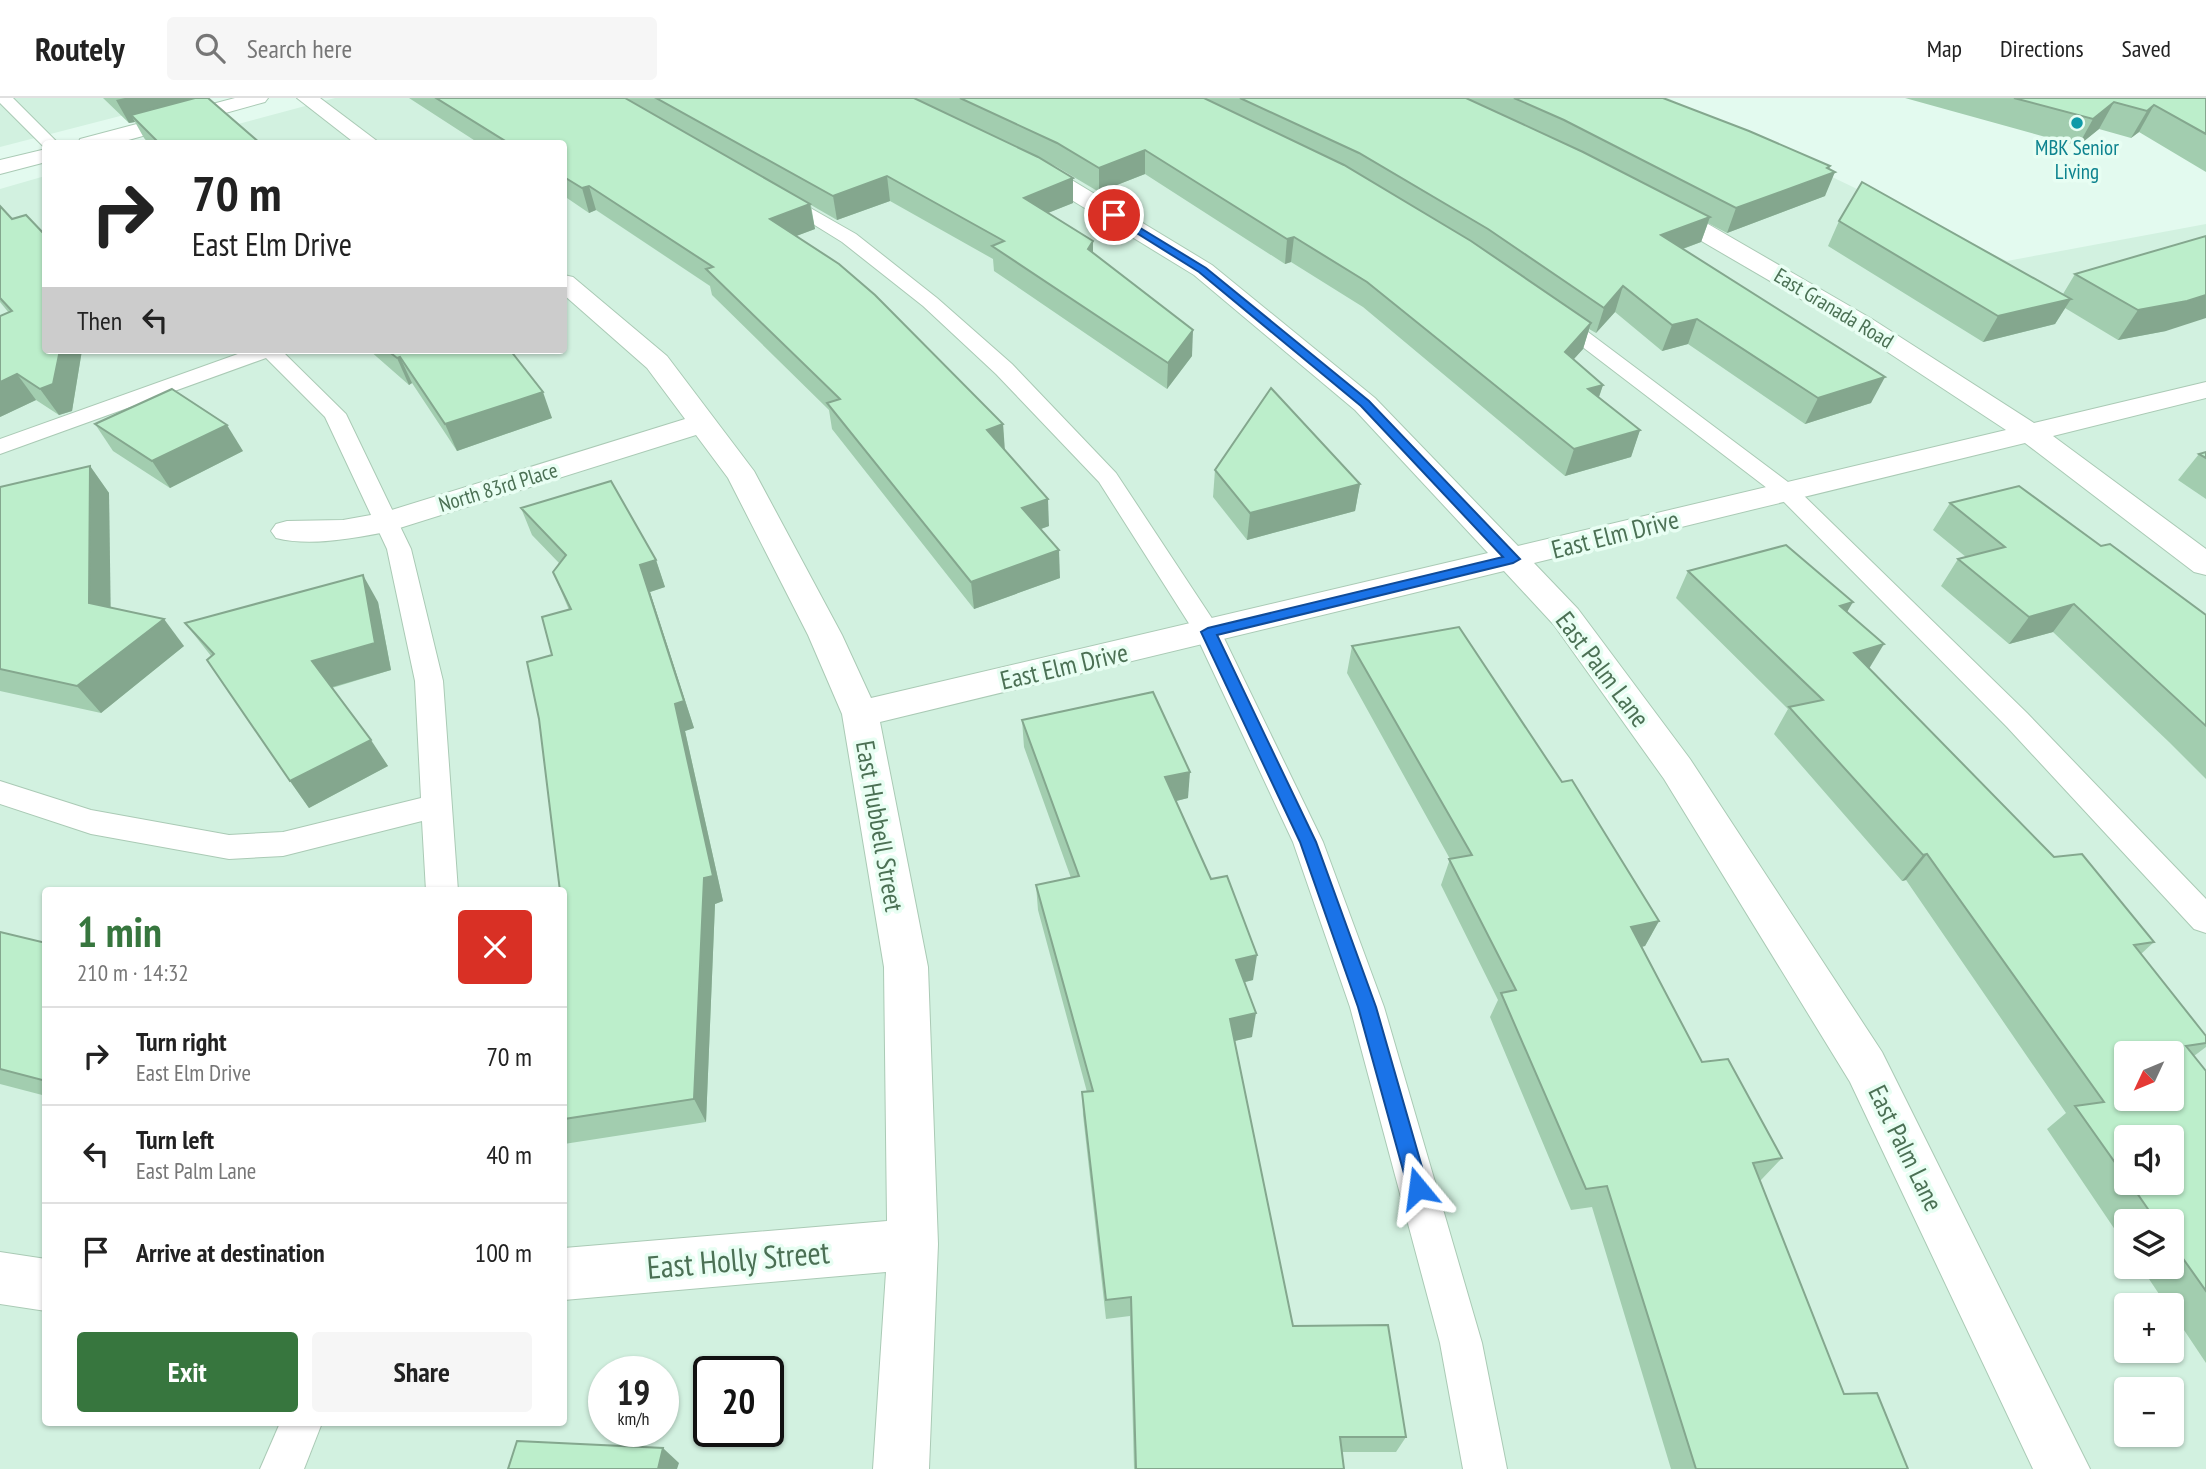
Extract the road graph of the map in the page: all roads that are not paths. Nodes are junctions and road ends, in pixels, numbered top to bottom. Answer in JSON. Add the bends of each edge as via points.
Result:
{"nodes":[{"id":1,"x":4,"y":98,"type":"edge"},
{"id":2,"x":258,"y":98,"type":"edge"},
{"id":3,"x":307,"y":98,"type":"edge"},
{"id":4,"x":47,"y":140,"type":"edge"},
{"id":5,"x":103,"y":140,"type":"edge"},
{"id":6,"x":365,"y":140,"type":"edge"},
{"id":7,"x":999,"y":149,"type":"edge"},
{"id":8,"x":42,"y":156,"type":"edge"},
{"id":9,"x":0,"y":167,"type":"edge"},
{"id":10,"x":758,"y":184,"type":"edge"},
{"id":11,"x":1641,"y":197,"type":"edge"},
{"id":12,"x":567,"y":285,"type":"edge"},
{"id":13,"x":1530,"y":299,"type":"edge"},
{"id":14,"x":258,"y":354,"type":"edge"},
{"id":15,"x":273,"y":354,"type":"edge"},
{"id":16,"x":2206,"y":390,"type":"edge"},
{"id":17,"x":704,"y":423,"type":"junction"},
{"id":18,"x":2027,"y":432,"type":"junction"},
{"id":19,"x":0,"y":447,"type":"edge"},
{"id":20,"x":1788,"y":493,"type":"junction"},
{"id":21,"x":387,"y":522,"type":"junction"},
{"id":22,"x":287,"y":531,"type":"dead end"},
{"id":23,"x":1513,"y":559,"type":"junction"},
{"id":24,"x":2206,"y":565,"type":"edge"},
{"id":25,"x":1208,"y":632,"type":"junction"},
{"id":26,"x":860,"y":714,"type":"junction"},
{"id":27,"x":0,"y":792,"type":"edge"},
{"id":28,"x":438,"y":805,"type":"junction"},
{"id":29,"x":442,"y":887,"type":"edge"},
{"id":30,"x":2206,"y":920,"type":"edge"},
{"id":31,"x":913,"y":1244,"type":"junction"},
{"id":32,"x":567,"y":1274,"type":"edge"},
{"id":33,"x":0,"y":1278,"type":"edge"},
{"id":34,"x":42,"y":1284,"type":"edge"},
{"id":35,"x":300,"y":1426,"type":"edge"},
{"id":36,"x":282,"y":1469,"type":"edge"},
{"id":37,"x":901,"y":1469,"type":"edge"},
{"id":38,"x":1485,"y":1469,"type":"edge"},
{"id":39,"x":2062,"y":1469,"type":"edge"}],
"edges":[{"from":1,"to":4,"type":"lane"},
{"from":2,"to":5,"type":"street"},
{"from":3,"to":6,"type":"street"},
{"from":7,"to":23,"type":"street","name":"East Palm Lane","via":[[1048,174],[1202,270],[1365,404]]},
{"from":8,"to":9,"type":"street"},
{"from":10,"to":25,"type":"lane","via":[[849,238],[1004,369],[1108,478]]},
{"from":11,"to":18,"type":"street","name":"East Granada Road","via":[[1801,286]]},
{"from":12,"to":17,"type":"street","name":"East Hubbell Street","via":[[657,362]]},
{"from":13,"to":20,"type":"lane"},
{"from":14,"to":19,"type":"lane"},
{"from":15,"to":21,"type":"lane","via":[[335,414]]},
{"from":16,"to":18,"type":"street","name":"East Elm Drive"},
{"from":17,"to":21,"type":"street","name":"North 83rd Place"},
{"from":17,"to":26,"type":"street","name":"East Hubbell Street","via":[[743,477],[825,635]]},
{"from":18,"to":20,"type":"street","name":"East Elm Drive"},
{"from":18,"to":24,"type":"street","name":"East Granada Road"},
{"from":20,"to":23,"type":"street","name":"East Elm Drive"},
{"from":20,"to":30,"type":"lane","via":[[2017,720]]},
{"from":21,"to":22,"type":"street","name":"North 83rd Place","via":[[343,530]]},
{"from":21,"to":28,"type":"lane","via":[[400,555],[429,681]]},
{"from":23,"to":25,"type":"street","name":"East Elm Drive"},
{"from":23,"to":39,"type":"street","name":"East Palm Lane","via":[[1566,617],[1676,769],[1866,1067]]},
{"from":25,"to":26,"type":"street","name":"East Elm Drive"},
{"from":25,"to":38,"type":"lane","via":[[1308,842],[1367,1007],[1461,1343]]},
{"from":26,"to":31,"type":"street","name":"East Hubbell Street","via":[[906,967]]},
{"from":27,"to":28,"type":"lane","via":[[92,822],[229,847],[283,844]]},
{"from":28,"to":29,"type":"lane"},
{"from":31,"to":32,"type":"street","name":"East Holly Street"},
{"from":31,"to":37,"type":"street","name":"East Hubbell Street"},
{"from":33,"to":34,"type":"street"},
{"from":35,"to":36,"type":"lane"}]}
